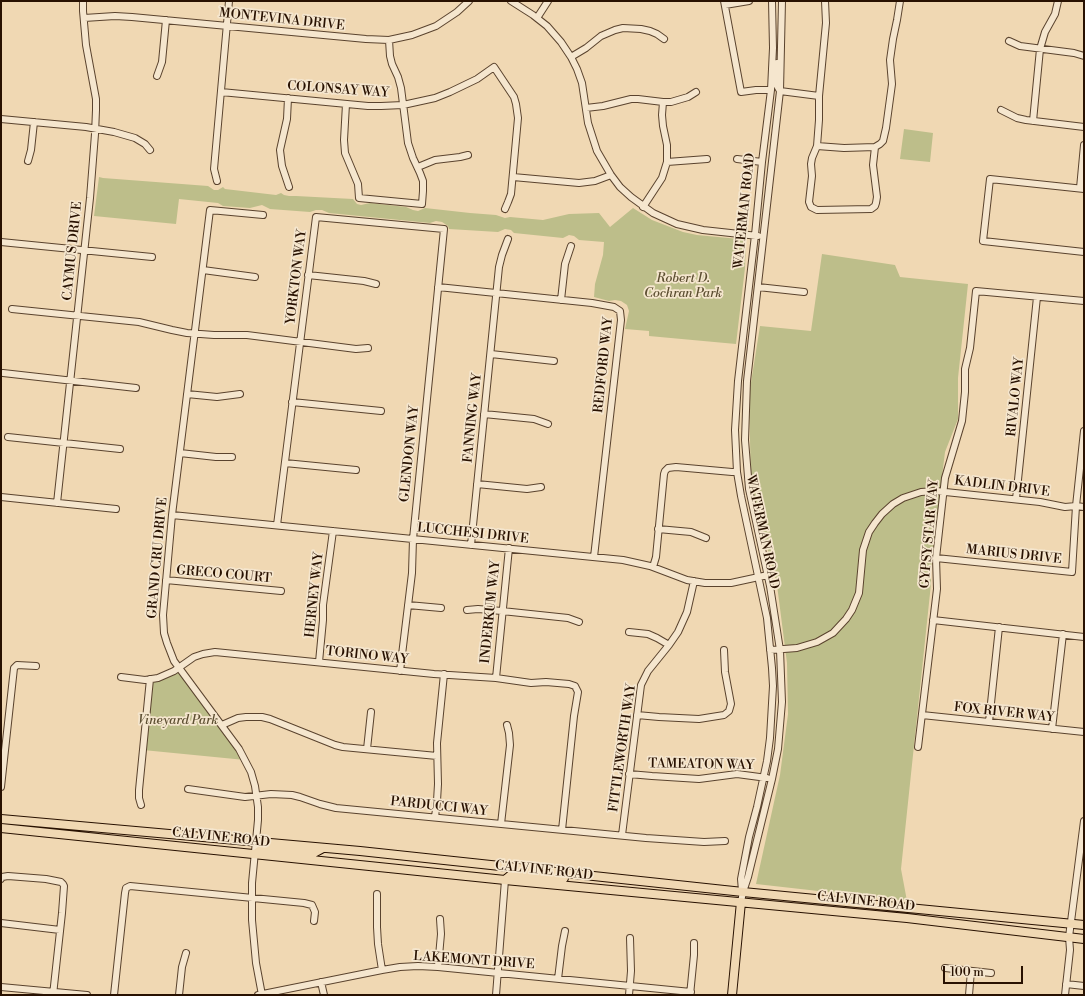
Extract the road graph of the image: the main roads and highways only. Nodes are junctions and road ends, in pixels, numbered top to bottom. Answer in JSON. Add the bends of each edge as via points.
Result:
{"nodes":[{"id":1,"x":1,"y":819,"type":"edge"},
{"id":2,"x":27,"y":821,"type":"junction"},
{"id":3,"x":1,"y":824,"type":"edge"},
{"id":4,"x":1,"y":828,"type":"edge"},
{"id":5,"x":256,"y":842,"type":"junction"},
{"id":6,"x":182,"y":846,"type":"junction"},
{"id":7,"x":324,"y":848,"type":"junction"},
{"id":8,"x":255,"y":854,"type":"junction"},
{"id":9,"x":581,"y":875,"type":"junction"},
{"id":10,"x":505,"y":880,"type":"junction"},
{"id":11,"x":741,"y":902,"type":"junction"},
{"id":12,"x":1084,"y":925,"type":"edge"},
{"id":13,"x":1084,"y":939,"type":"edge"},
{"id":14,"x":732,"y":995,"type":"edge"}],
"edges":[{"from":1,"to":2,"type":"main road","name":"CALVINE ROAD"},
{"from":2,"to":3,"type":"main road","via":[[21,826]]},
{"from":2,"to":5,"type":"main road","name":"CALVINE ROAD"},
{"from":4,"to":6,"type":"main road","name":"CALVINE ROAD"},
{"from":5,"to":6,"type":"main road","via":[[250,848],[196,843]]},
{"from":5,"to":7,"type":"main road","name":"CALVINE ROAD"},
{"from":6,"to":8,"type":"main road","name":"CALVINE ROAD"},
{"from":7,"to":8,"type":"main road","via":[[312,854],[262,849]]},
{"from":7,"to":9,"type":"main road","name":"CALVINE ROAD"},
{"from":8,"to":10,"type":"main road","name":"CALVINE ROAD"},
{"from":9,"to":10,"type":"main road","via":[[564,878],[512,874]]},
{"from":9,"to":12,"type":"main road","name":"CALVINE ROAD"},
{"from":10,"to":11,"type":"main road","name":"CALVINE ROAD"},
{"from":11,"to":13,"type":"main road","name":"CALVINE ROAD"},
{"from":11,"to":14,"type":"main road","name":"WATERMAN ROAD"}]}
